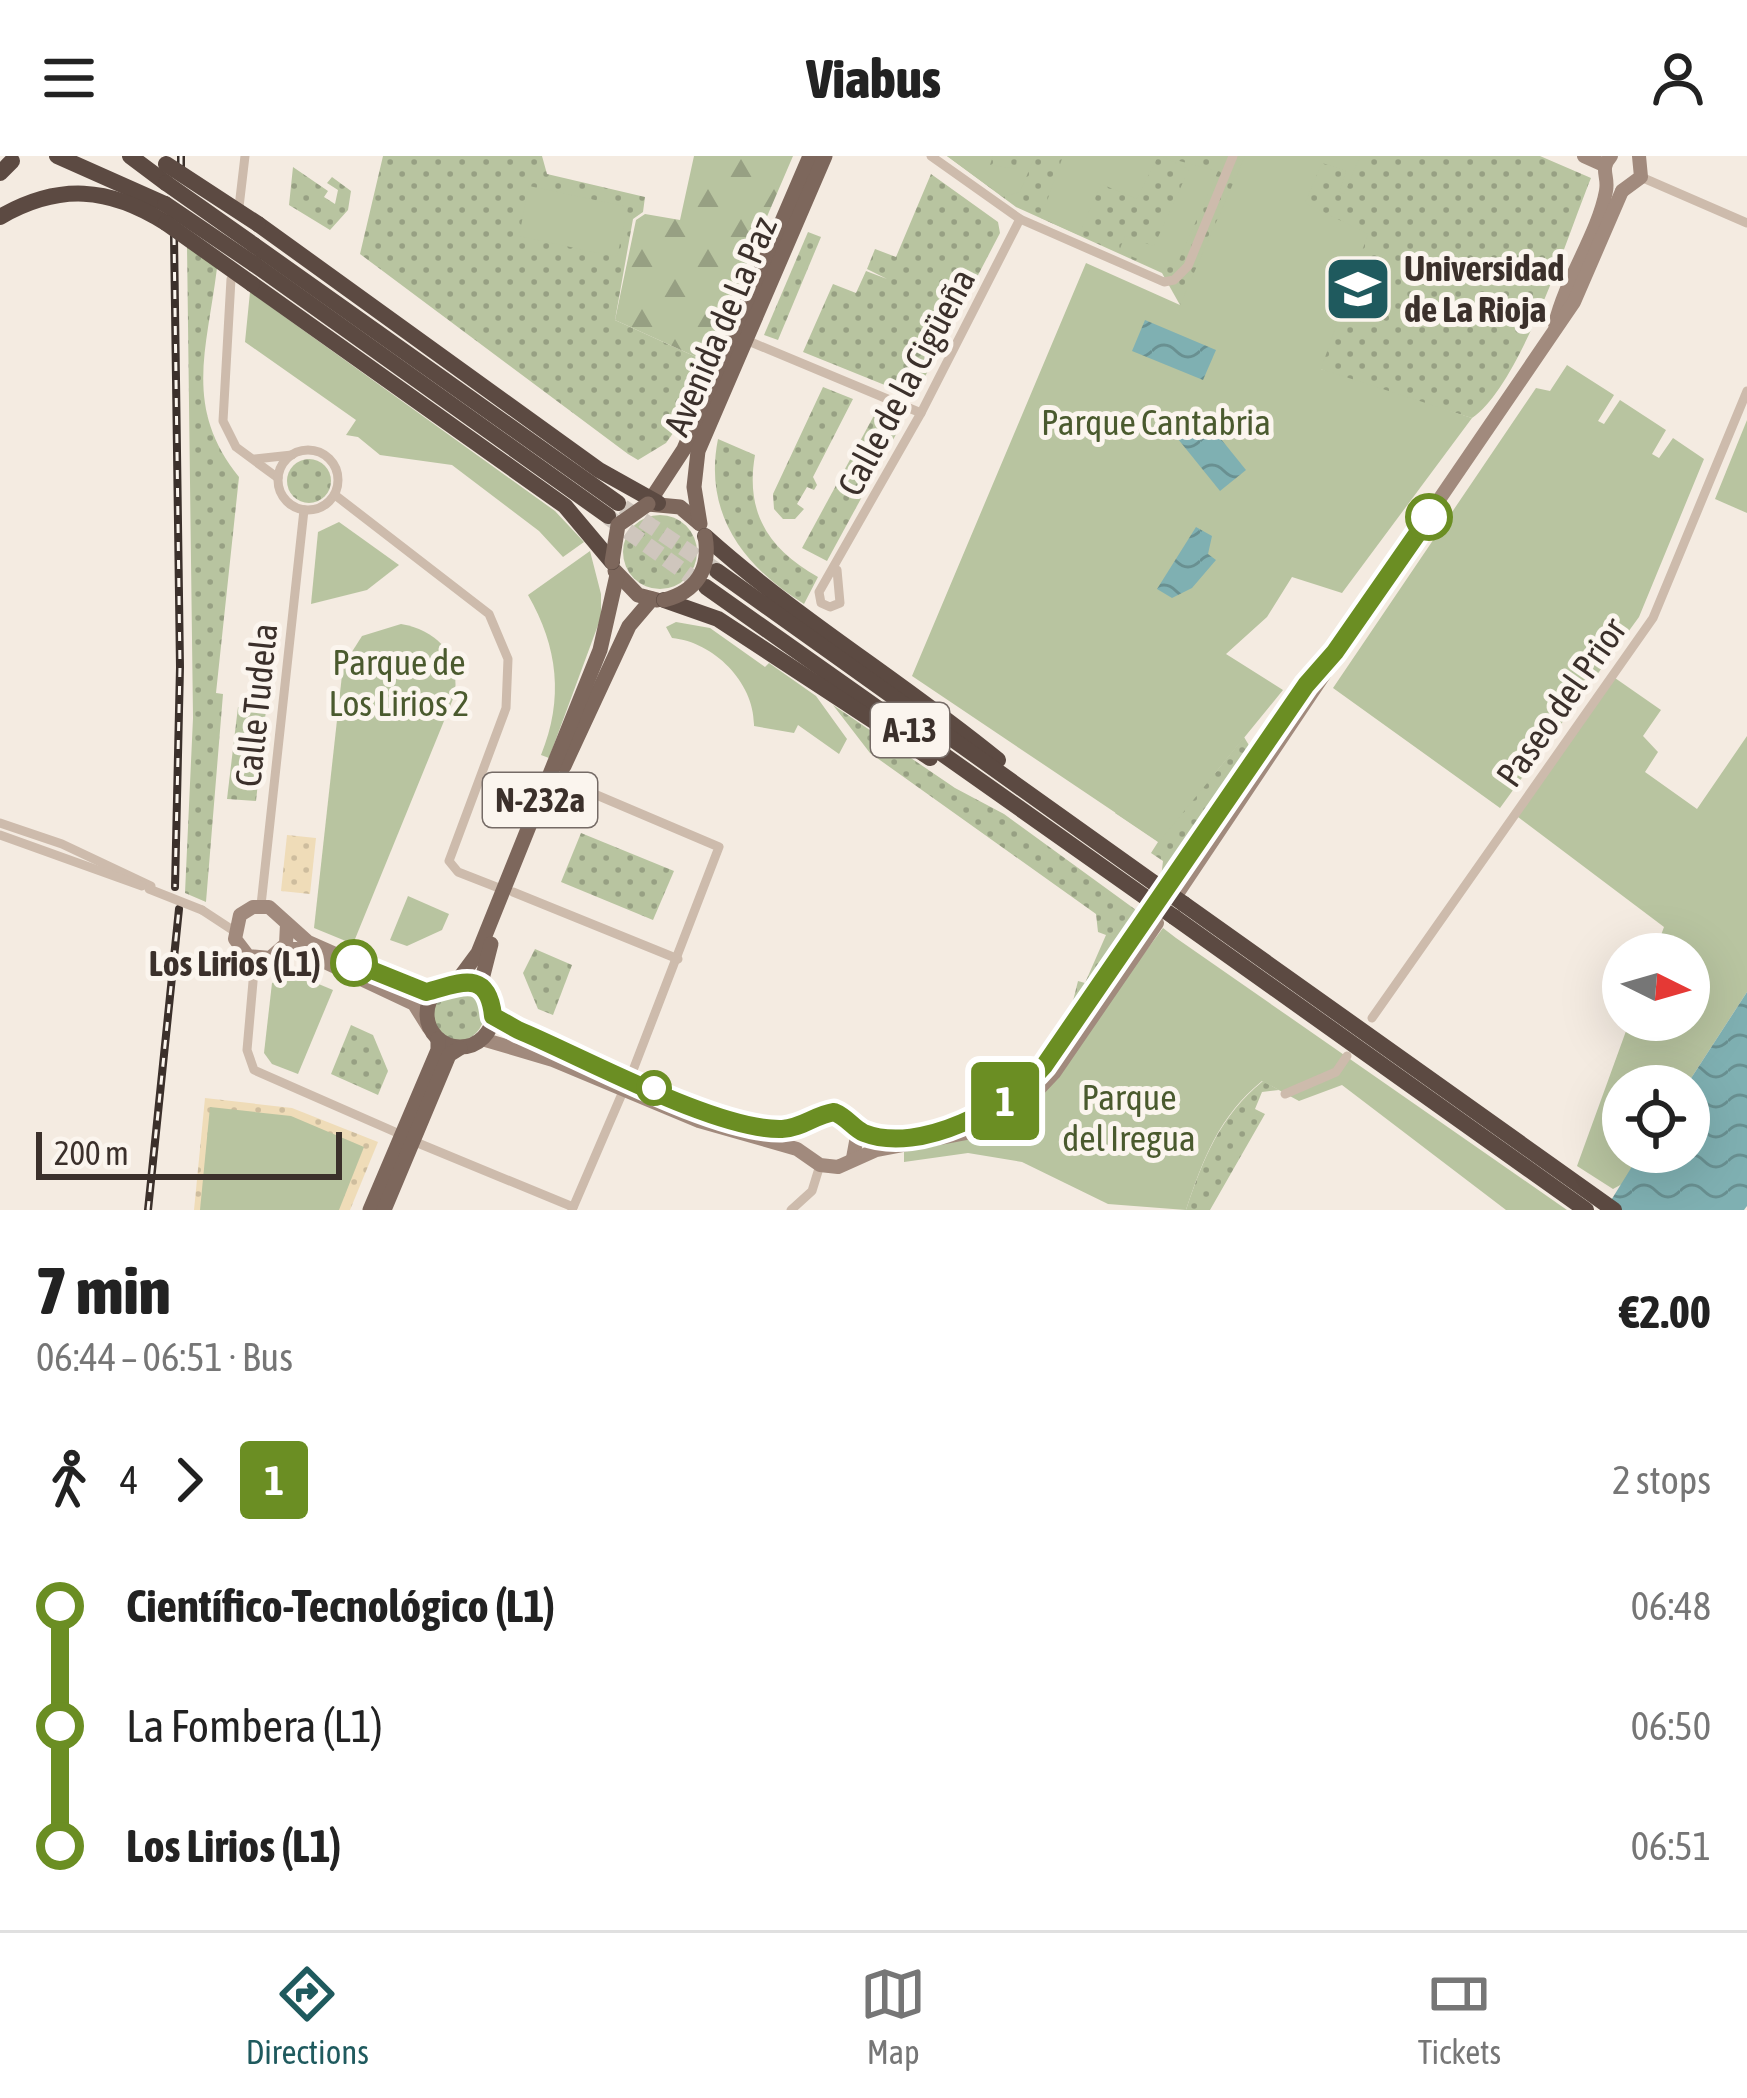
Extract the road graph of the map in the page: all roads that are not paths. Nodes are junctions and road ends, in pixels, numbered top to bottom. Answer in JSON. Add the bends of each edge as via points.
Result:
{"nodes":[{"id":1,"x":57,"y":156,"type":"edge"},
{"id":2,"x":130,"y":156,"type":"edge"},
{"id":3,"x":245,"y":156,"type":"edge"},
{"id":4,"x":810,"y":156,"type":"edge"},
{"id":5,"x":824,"y":156,"type":"edge"},
{"id":6,"x":931,"y":156,"type":"edge"},
{"id":7,"x":1233,"y":156,"type":"edge"},
{"id":8,"x":1584,"y":156,"type":"edge"},
{"id":9,"x":1607,"y":160,"type":"edge"},
{"id":10,"x":1639,"y":163,"type":"edge"},
{"id":11,"x":162,"y":168,"type":"edge"},
{"id":12,"x":1606,"y":182,"type":"junction"},
{"id":13,"x":1622,"y":190,"type":"junction"},
{"id":14,"x":239,"y":207,"type":"dead end"},
{"id":15,"x":0,"y":217,"type":"edge"},
{"id":16,"x":1020,"y":219,"type":"junction"},
{"id":17,"x":1747,"y":223,"type":"edge"},
{"id":18,"x":253,"y":274,"type":"junction"},
{"id":19,"x":231,"y":279,"type":"dead end"},
{"id":20,"x":359,"y":317,"type":"junction"},
{"id":21,"x":1554,"y":328,"type":"junction"},
{"id":22,"x":746,"y":340,"type":"junction"},
{"id":23,"x":366,"y":348,"type":"junction"},
{"id":24,"x":470,"y":377,"type":"junction"},
{"id":25,"x":1747,"y":392,"type":"edge"},
{"id":26,"x":921,"y":413,"type":"junction"},
{"id":27,"x":684,"y":449,"type":"junction"},
{"id":28,"x":292,"y":455,"type":"junction"},
{"id":29,"x":249,"y":458,"type":"junction"},
{"id":30,"x":495,"y":460,"type":"junction"},
{"id":31,"x":607,"y":475,"type":"junction"},
{"id":32,"x":278,"y":478,"type":"junction"},
{"id":33,"x":334,"y":495,"type":"junction"},
{"id":34,"x":653,"y":502,"type":"junction"},
{"id":35,"x":304,"y":510,"type":"junction"},
{"id":36,"x":703,"y":530,"type":"junction"},
{"id":37,"x":614,"y":569,"type":"junction"},
{"id":38,"x":837,"y":570,"type":"dead end"},
{"id":39,"x":658,"y":600,"type":"junction"},
{"id":40,"x":559,"y":779,"type":"junction"},
{"id":41,"x":1031,"y":796,"type":"junction"},
{"id":42,"x":0,"y":823,"type":"edge"},
{"id":43,"x":0,"y":836,"type":"edge"},
{"id":44,"x":1113,"y":874,"type":"junction"},
{"id":45,"x":150,"y":887,"type":"junction"},
{"id":46,"x":508,"y":891,"type":"junction"},
{"id":47,"x":1163,"y":902,"type":"junction"},
{"id":48,"x":261,"y":905,"type":"junction"},
{"id":49,"x":202,"y":909,"type":"junction"},
{"id":50,"x":240,"y":915,"type":"junction"},
{"id":51,"x":287,"y":924,"type":"junction"},
{"id":52,"x":234,"y":932,"type":"junction"},
{"id":53,"x":282,"y":949,"type":"junction"},
{"id":54,"x":255,"y":959,"type":"junction"},
{"id":55,"x":678,"y":959,"type":"junction"},
{"id":56,"x":458,"y":980,"type":"junction"},
{"id":57,"x":480,"y":987,"type":"junction"},
{"id":58,"x":436,"y":990,"type":"junction"},
{"id":59,"x":493,"y":1016,"type":"junction"},
{"id":60,"x":1372,"y":1018,"type":"dead end"},
{"id":61,"x":433,"y":1034,"type":"junction"},
{"id":62,"x":482,"y":1039,"type":"junction"},
{"id":63,"x":460,"y":1048,"type":"junction"},
{"id":64,"x":1347,"y":1056,"type":"dead end"},
{"id":65,"x":627,"y":1083,"type":"junction"},
{"id":66,"x":1285,"y":1094,"type":"dead end"},
{"id":67,"x":673,"y":1103,"type":"junction"},
{"id":68,"x":815,"y":1120,"type":"junction"},
{"id":69,"x":858,"y":1132,"type":"junction"},
{"id":70,"x":408,"y":1138,"type":"junction"},
{"id":71,"x":853,"y":1158,"type":"junction"},
{"id":72,"x":815,"y":1160,"type":"junction"},
{"id":73,"x":1537,"y":1165,"type":"junction"},
{"id":74,"x":573,"y":1209,"type":"edge"},
{"id":75,"x":370,"y":1210,"type":"edge"},
{"id":76,"x":384,"y":1210,"type":"edge"},
{"id":77,"x":790,"y":1210,"type":"edge"},
{"id":78,"x":1586,"y":1210,"type":"edge"},
{"id":79,"x":1614,"y":1210,"type":"edge"}],
"edges":[{"from":1,"to":18,"type":"highway","bridge":true,"via":[[165,204]]},
{"from":2,"to":11,"type":"highway"},
{"from":3,"to":14,"type":"street"},
{"from":4,"to":27,"type":"main road","name":"Avenida de La Paz"},
{"from":5,"to":22,"type":"main road","name":"Avenida de La Paz"},
{"from":6,"to":16,"type":"street"},
{"from":7,"to":16,"type":"street","via":[[1188,266],[1174,280]]},
{"from":8,"to":9,"type":"main road"},
{"from":9,"to":12,"type":"main road"},
{"from":10,"to":13,"type":"main road"},
{"from":10,"to":17,"type":"street"},
{"from":11,"to":20,"type":"highway","bridge":true},
{"from":11,"to":24,"type":"highway","bridge":true,"via":[[258,224]]},
{"from":12,"to":13,"type":"main road"},
{"from":12,"to":21,"type":"main road"},
{"from":13,"to":21,"type":"main road","via":[[1574,302]]},
{"from":15,"to":18,"type":"highway","bridge":true,"via":[[51,194],[116,196]]},
{"from":16,"to":26,"type":"street","name":"Calle de la Cigüeña"},
{"from":18,"to":23,"type":"highway"},
{"from":18,"to":30,"type":"highway"},
{"from":19,"to":29,"type":"street","via":[[220,405],[229,436]]},
{"from":20,"to":23,"type":"highway","via":[[613,510]]},
{"from":20,"to":24,"type":"highway"},
{"from":21,"to":47,"type":"main road"},
{"from":22,"to":26,"type":"street"},
{"from":22,"to":36,"type":"main road","name":"Avenida de La Paz","via":[[698,451],[694,487]]},
{"from":23,"to":30,"type":"highway"},
{"from":24,"to":31,"type":"highway"},
{"from":25,"to":60,"type":"street","name":"Paseo del Prior","via":[[1651,621]]},
{"from":26,"to":38,"type":"street","name":"Calle de la Cigüeña"},
{"from":27,"to":31,"type":"street","name":"Avenida de La Paz","via":[[644,487]]},
{"from":27,"to":34,"type":"main road","name":"Avenida de La Paz"},
{"from":28,"to":29,"type":"street"},
{"from":28,"to":32,"type":"street"},
{"from":28,"to":33,"type":"street","via":[[311,450],[329,458],[338,476]]},
{"from":29,"to":32,"type":"street"},
{"from":30,"to":37,"type":"highway","via":[[565,506]]},
{"from":31,"to":34,"type":"highway"},
{"from":32,"to":35,"type":"street","via":[[288,502]]},
{"from":33,"to":35,"type":"street"},
{"from":33,"to":46,"type":"street","via":[[463,590],[497,627],[508,659],[506,708],[448,861]]},
{"from":34,"to":36,"type":"main road","via":[[680,507]]},
{"from":34,"to":37,"type":"main road","number":"N-232a","bridge":true,"via":[[618,525]]},
{"from":35,"to":48,"type":"street","name":"Calle Tudela"},
{"from":36,"to":39,"type":"main road","number":"N-232a","bridge":true,"via":[[708,550],[700,578]]},
{"from":36,"to":41,"type":"highway","via":[[742,572],[915,692]]},
{"from":37,"to":39,"type":"main road","via":[[626,587]]},
{"from":37,"to":46,"type":"main road","number":"N-232a","via":[[600,650]]},
{"from":39,"to":40,"type":"main road","number":"N-232a","via":[[629,626]]},
{"from":39,"to":44,"type":"highway","via":[[718,620]]},
{"from":40,"to":46,"type":"main road","number":"N-232a"},
{"from":40,"to":55,"type":"street","via":[[719,847]]},
{"from":41,"to":44,"type":"highway","number":"A-13","via":[[711,579]]},
{"from":41,"to":47,"type":"highway","number":"A-13"},
{"from":42,"to":45,"type":"street"},
{"from":43,"to":45,"type":"street"},
{"from":44,"to":47,"type":"highway","number":"A-13"},
{"from":45,"to":49,"type":"street","bridge":true},
{"from":46,"to":55,"type":"street"},
{"from":46,"to":56,"type":"main road","number":"N-232a"},
{"from":46,"to":57,"type":"main road","number":"N-232a"},
{"from":47,"to":69,"type":"main road","via":[[1044,1066],[1010,1099],[933,1131]]},
{"from":47,"to":71,"type":"main road","via":[[1054,1073],[1021,1109],[956,1137]]},
{"from":47,"to":73,"type":"highway","number":"A-13"},
{"from":48,"to":50,"type":"main road"},
{"from":48,"to":51,"type":"main road"},
{"from":49,"to":50,"type":"street"},
{"from":49,"to":52,"type":"street"},
{"from":50,"to":52,"type":"main road"},
{"from":51,"to":53,"type":"main road"},
{"from":51,"to":58,"type":"main road","via":[[308,942],[414,989]]},
{"from":52,"to":54,"type":"main road"},
{"from":53,"to":54,"type":"main road"},
{"from":53,"to":61,"type":"main road","via":[[414,1004]]},
{"from":54,"to":70,"type":"street","via":[[251,1066]]},
{"from":55,"to":65,"type":"street"},
{"from":56,"to":57,"type":"main road"},
{"from":56,"to":58,"type":"main road"},
{"from":57,"to":59,"type":"main road"},
{"from":58,"to":61,"type":"main road","via":[[427,1007]]},
{"from":59,"to":62,"type":"main road"},
{"from":59,"to":65,"type":"main road"},
{"from":61,"to":63,"type":"main road"},
{"from":61,"to":70,"type":"main road"},
{"from":62,"to":63,"type":"main road"},
{"from":62,"to":65,"type":"main road"},
{"from":63,"to":70,"type":"main road","via":[[449,1055]]},
{"from":64,"to":66,"type":"street","via":[[1336,1072]]},
{"from":65,"to":67,"type":"main road"},
{"from":65,"to":74,"type":"street"},
{"from":67,"to":68,"type":"main road","via":[[763,1128]]},
{"from":67,"to":72,"type":"main road"},
{"from":68,"to":69,"type":"main road","via":[[834,1112]]},
{"from":68,"to":72,"type":"main road","via":[[806,1140]]},
{"from":69,"to":71,"type":"main road"},
{"from":70,"to":74,"type":"street"},
{"from":70,"to":75,"type":"main road"},
{"from":70,"to":76,"type":"main road"},
{"from":71,"to":72,"type":"main road","via":[[838,1167]]},
{"from":72,"to":77,"type":"street","via":[[812,1192]]},
{"from":73,"to":78,"type":"highway","number":"A-13"},
{"from":73,"to":79,"type":"highway","number":"A-13"}]}
